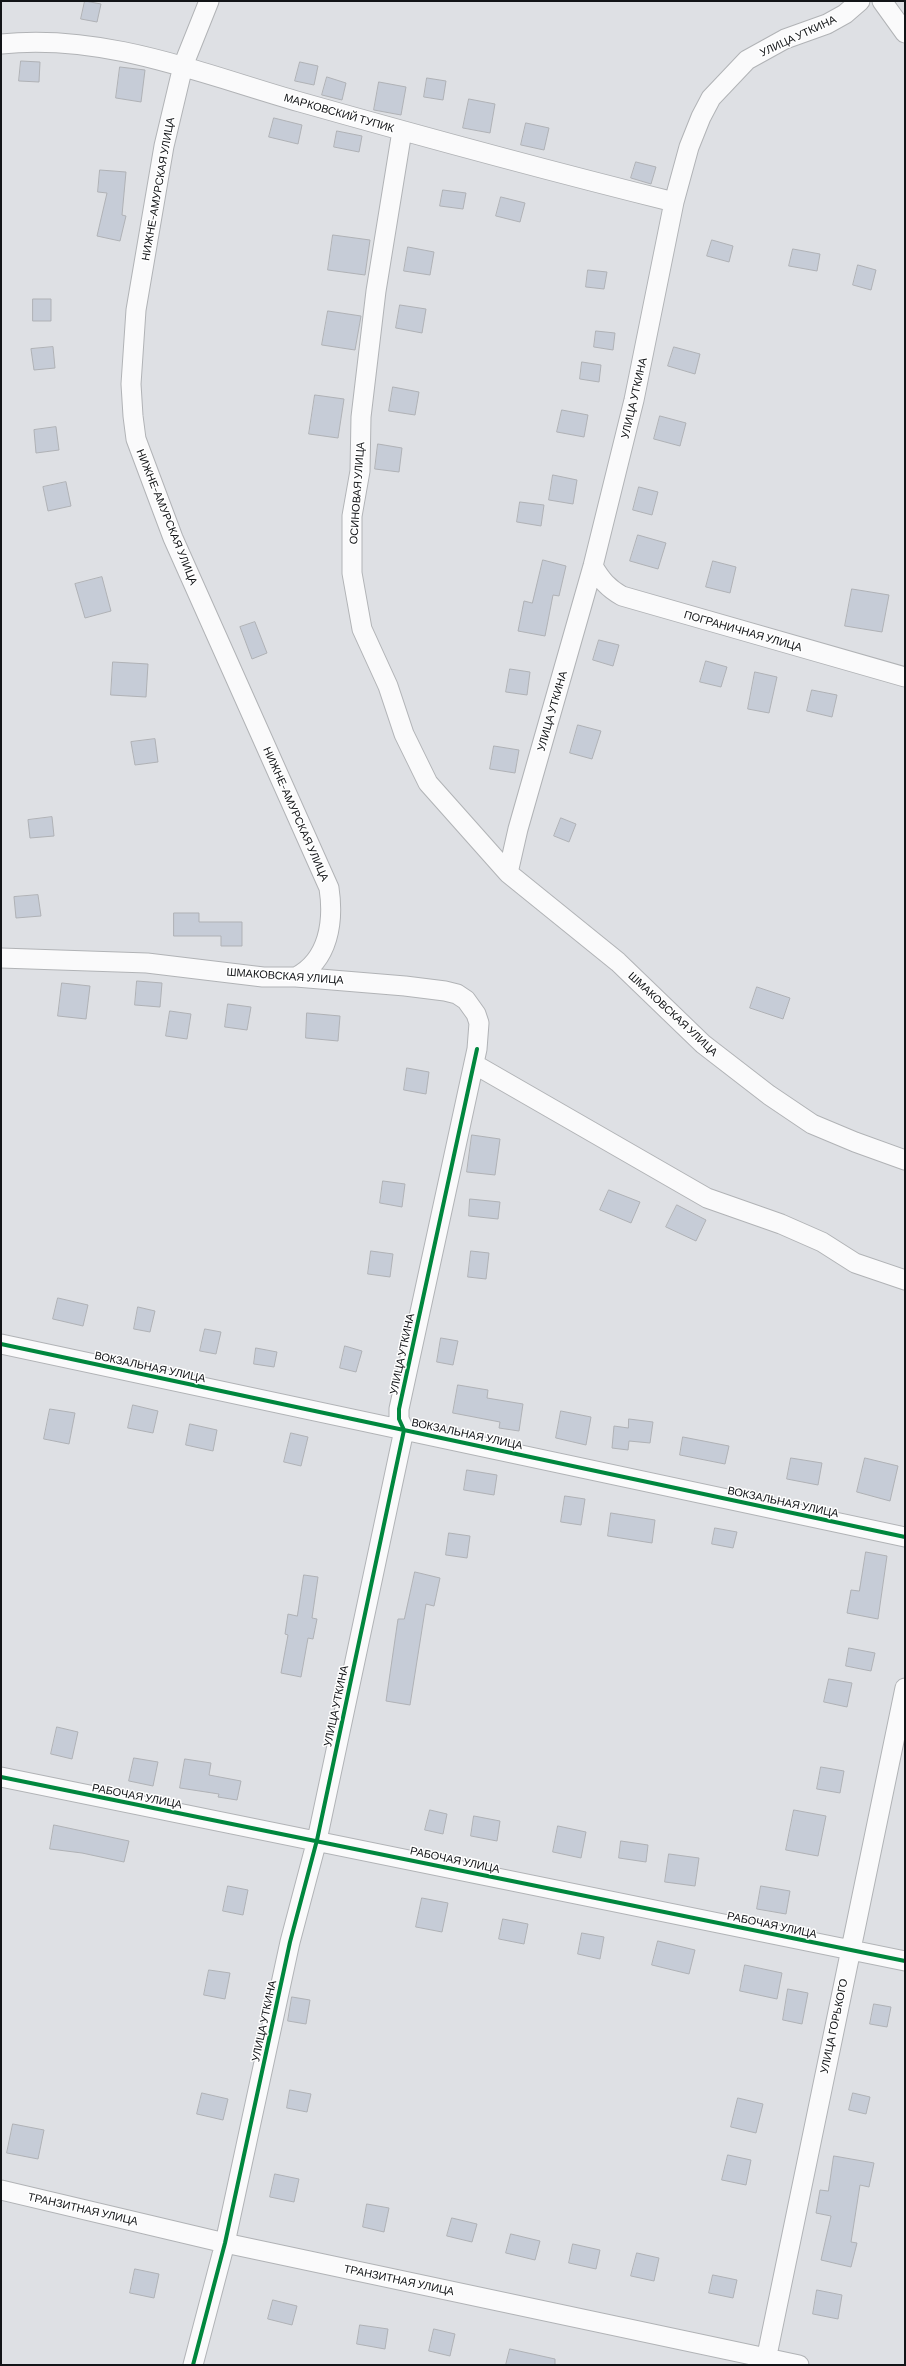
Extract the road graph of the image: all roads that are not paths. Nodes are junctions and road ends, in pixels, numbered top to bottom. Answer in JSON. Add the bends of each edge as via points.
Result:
{"nodes":[{"id":1,"x":209,"y":1,"type":"edge"},
{"id":2,"x":860,"y":1,"type":"edge"},
{"id":3,"x":882,"y":1,"type":"edge"},
{"id":4,"x":905,"y":33,"type":"edge"},
{"id":5,"x":1,"y":44,"type":"edge"},
{"id":6,"x":183,"y":66,"type":"junction"},
{"id":7,"x":402,"y":130,"type":"junction"},
{"id":8,"x":674,"y":202,"type":"junction"},
{"id":9,"x":593,"y":566,"type":"junction"},
{"id":10,"x":905,"y":677,"type":"edge"},
{"id":11,"x":484,"y":846,"type":"joint"},
{"id":12,"x":508,"y":873,"type":"junction"},
{"id":13,"x":1,"y":958,"type":"edge"},
{"id":14,"x":296,"y":977,"type":"junction"},
{"id":15,"x":475,"y":1056,"type":"junction"},
{"id":16,"x":905,"y":1160,"type":"edge"},
{"id":17,"x":905,"y":1280,"type":"edge"},
{"id":18,"x":1,"y":1344,"type":"edge"},
{"id":19,"x":404,"y":1430,"type":"junction"},
{"id":20,"x":905,"y":1537,"type":"edge"},
{"id":21,"x":905,"y":1688,"type":"edge"},
{"id":22,"x":1,"y":1777,"type":"edge"},
{"id":23,"x":317,"y":1840,"type":"junction"},
{"id":24,"x":850,"y":1950,"type":"junction"},
{"id":25,"x":905,"y":1961,"type":"edge"},
{"id":26,"x":1,"y":2190,"type":"edge"},
{"id":27,"x":225,"y":2243,"type":"junction"},
{"id":28,"x":765,"y":2362,"type":"edge"},
{"id":29,"x":194,"y":2365,"type":"edge"},
{"id":30,"x":799,"y":2365,"type":"edge"}],
"edges":[{"from":1,"to":6,"type":"street","name":"НИЖНЕ-АМУРСКАЯ УЛИЦА"},
{"from":2,"to":8,"type":"street","name":"УЛИЦА УТКИНА","via":[[845,14],[827,24],[785,39],[747,60],[728,78],[711,98],[701,117],[689,148]]},
{"from":3,"to":4,"type":"street"},
{"from":5,"to":6,"type":"street","name":"МАРКОВСКИЙ ТУПИК","via":[[47,42],[98,46]]},
{"from":6,"to":7,"type":"street","name":"МАРКОВСКИЙ ТУПИК"},
{"from":6,"to":14,"type":"street","name":"НИЖНЕ-АМУРСКАЯ УЛИЦА","via":[[164,146],[136,310],[131,384],[133,416],[138,446],[173,538],[329,888],[331,922],[327,939],[315,964]]},
{"from":7,"to":8,"type":"street","name":"МАРКОВСКИЙ ТУПИК","via":[[533,167]]},
{"from":7,"to":11,"type":"street","name":"ОСИНОВАЯ УЛИЦА","via":[[376,291],[361,417],[360,471],[352,516],[352,573],[362,629],[388,686],[404,734],[428,783]]},
{"from":8,"to":9,"type":"street","name":"УЛИЦА УТКИНА","via":[[634,400]]},
{"from":9,"to":10,"type":"street","name":"ПОГРАНИЧНАЯ УЛИЦА","via":[[603,582],[622,596]]},
{"from":9,"to":12,"type":"street","name":"УЛИЦА УТКИНА","via":[[518,829]]},
{"from":11,"to":12,"type":"street","name":"ШМАКОВСКАЯ УЛИЦА"},
{"from":12,"to":16,"type":"street","name":"ШМАКОВСКАЯ УЛИЦА","via":[[618,962],[703,1044],[769,1095],[812,1124]]},
{"from":13,"to":14,"type":"street","name":"ШМАКОВСКАЯ УЛИЦА","via":[[147,963],[263,977]]},
{"from":14,"to":15,"type":"street","name":"ШМАКОВСКАЯ УЛИЦА","via":[[405,986],[457,994],[466,1000],[479,1023]]},
{"from":15,"to":17,"type":"street","via":[[707,1198],[781,1224],[822,1242],[855,1263]]},
{"from":15,"to":19,"type":"street","name":"УЛИЦА УТКИНА","via":[[399,1409],[399,1419]]},
{"from":18,"to":19,"type":"street","name":"ВОКЗАЛЬНАЯ УЛИЦА"},
{"from":19,"to":20,"type":"street","name":"ВОКЗАЛЬНАЯ УЛИЦА"},
{"from":19,"to":23,"type":"street","name":"УЛИЦА УТКИНА"},
{"from":21,"to":24,"type":"street","name":"УЛИЦА ГОРЬКОГО"},
{"from":22,"to":23,"type":"street","name":"РАБОЧАЯ УЛИЦА"},
{"from":23,"to":24,"type":"street","name":"РАБОЧАЯ УЛИЦА"},
{"from":23,"to":27,"type":"street","name":"УЛИЦА УТКИНА","via":[[290,1942]]},
{"from":24,"to":25,"type":"street","name":"РАБОЧАЯ УЛИЦА"},
{"from":24,"to":28,"type":"street","name":"УЛИЦА ГОРЬКОГО"},
{"from":26,"to":27,"type":"street","name":"ТРАНЗИТНАЯ УЛИЦА"},
{"from":27,"to":28,"type":"street","name":"ТРАНЗИТНАЯ УЛИЦА"},
{"from":27,"to":29,"type":"street","name":"УЛИЦА УТКИНА"},
{"from":28,"to":30,"type":"street","name":"ТРАНЗИТНАЯ УЛИЦА"}]}
